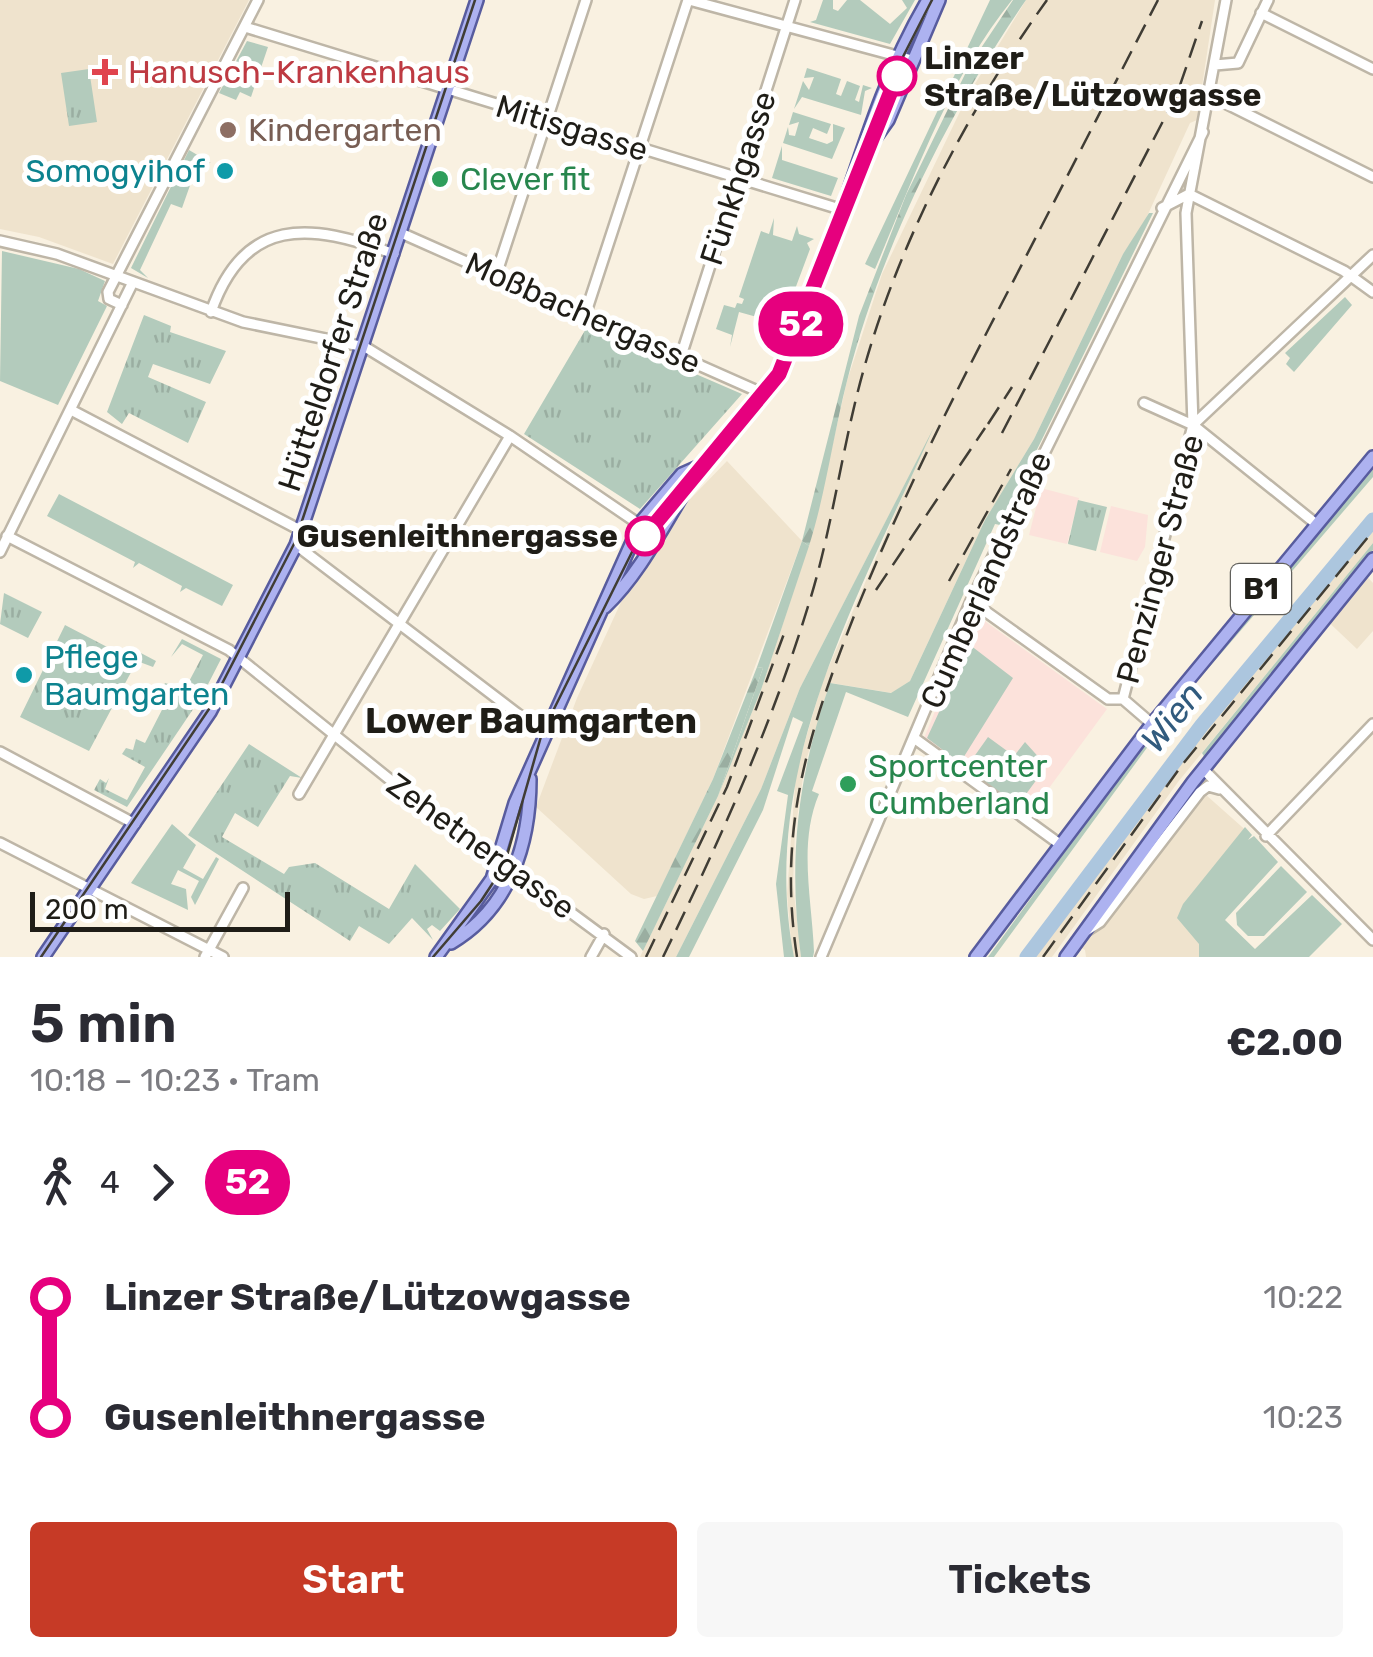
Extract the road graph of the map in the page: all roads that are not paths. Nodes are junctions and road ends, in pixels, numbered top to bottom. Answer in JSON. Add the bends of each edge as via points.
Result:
{"nodes":[{"id":1,"x":258,"y":0,"type":"edge"},
{"id":2,"x":478,"y":0,"type":"edge"},
{"id":3,"x":586,"y":0,"type":"edge"},
{"id":4,"x":689,"y":0,"type":"edge"},
{"id":5,"x":795,"y":0,"type":"edge"},
{"id":6,"x":928,"y":0,"type":"edge"},
{"id":7,"x":939,"y":0,"type":"edge"},
{"id":8,"x":1226,"y":0,"type":"edge"},
{"id":9,"x":1268,"y":0,"type":"edge"},
{"id":10,"x":1262,"y":13,"type":"junction"},
{"id":11,"x":787,"y":26,"type":"junction"},
{"id":12,"x":245,"y":27,"type":"junction"},
{"id":13,"x":896,"y":56,"type":"junction"},
{"id":14,"x":912,"y":60,"type":"junction"},
{"id":15,"x":1215,"y":65,"type":"junction"},
{"id":16,"x":1373,"y":69,"type":"edge"},
{"id":17,"x":450,"y":90,"type":"junction"},
{"id":18,"x":1210,"y":96,"type":"junction"},
{"id":19,"x":547,"y":120,"type":"junction"},
{"id":20,"x":1203,"y":132,"type":"junction"},
{"id":21,"x":639,"y":148,"type":"junction"},
{"id":22,"x":863,"y":155,"type":"junction"},
{"id":23,"x":1373,"y":177,"type":"edge"},
{"id":24,"x":738,"y":178,"type":"junction"},
{"id":25,"x":1190,"y":194,"type":"junction"},
{"id":26,"x":1162,"y":208,"type":"junction"},
{"id":27,"x":843,"y":210,"type":"junction"},
{"id":28,"x":401,"y":233,"type":"junction"},
{"id":29,"x":0,"y":243,"type":"edge"},
{"id":30,"x":394,"y":254,"type":"junction"},
{"id":31,"x":1373,"y":254,"type":"edge"},
{"id":32,"x":116,"y":274,"type":"junction"},
{"id":33,"x":496,"y":275,"type":"junction"},
{"id":34,"x":1352,"y":276,"type":"junction"},
{"id":35,"x":134,"y":282,"type":"junction"},
{"id":36,"x":1373,"y":292,"type":"edge"},
{"id":37,"x":122,"y":305,"type":"junction"},
{"id":38,"x":211,"y":312,"type":"junction"},
{"id":39,"x":585,"y":315,"type":"junction"},
{"id":40,"x":364,"y":346,"type":"junction"},
{"id":41,"x":681,"y":356,"type":"junction"},
{"id":42,"x":764,"y":394,"type":"junction"},
{"id":43,"x":1144,"y":403,"type":"dead end"},
{"id":44,"x":70,"y":410,"type":"junction"},
{"id":45,"x":1192,"y":425,"type":"junction"},
{"id":46,"x":510,"y":436,"type":"junction"},
{"id":47,"x":1373,"y":457,"type":"edge"},
{"id":48,"x":700,"y":466,"type":"junction"},
{"id":49,"x":641,"y":522,"type":"junction"},
{"id":50,"x":1316,"y":523,"type":"junction"},
{"id":51,"x":302,"y":530,"type":"junction"},
{"id":52,"x":655,"y":535,"type":"junction"},
{"id":53,"x":7,"y":536,"type":"junction"},
{"id":54,"x":296,"y":545,"type":"junction"},
{"id":55,"x":1,"y":548,"type":"edge"},
{"id":56,"x":1371,"y":567,"type":"edge"},
{"id":57,"x":972,"y":601,"type":"junction"},
{"id":58,"x":605,"y":607,"type":"junction"},
{"id":59,"x":400,"y":626,"type":"junction"},
{"id":60,"x":239,"y":657,"type":"junction"},
{"id":61,"x":1123,"y":699,"type":"junction"},
{"id":62,"x":1152,"y":724,"type":"junction"},
{"id":63,"x":1373,"y":724,"type":"edge"},
{"id":64,"x":544,"y":734,"type":"junction"},
{"id":65,"x":333,"y":738,"type":"junction"},
{"id":66,"x":914,"y":738,"type":"junction"},
{"id":67,"x":0,"y":752,"type":"edge"},
{"id":68,"x":1204,"y":768,"type":"junction"},
{"id":69,"x":530,"y":774,"type":"junction"},
{"id":70,"x":1219,"y":788,"type":"junction"},
{"id":71,"x":299,"y":794,"type":"dead end"},
{"id":72,"x":135,"y":824,"type":"junction"},
{"id":73,"x":1266,"y":836,"type":"junction"},
{"id":74,"x":0,"y":843,"type":"edge"},
{"id":75,"x":1060,"y":845,"type":"junction"},
{"id":76,"x":498,"y":863,"type":"junction"},
{"id":77,"x":515,"y":871,"type":"junction"},
{"id":78,"x":90,"y":888,"type":"junction"},
{"id":79,"x":244,"y":888,"type":"dead end"},
{"id":80,"x":604,"y":934,"type":"junction"},
{"id":81,"x":1079,"y":936,"type":"junction"},
{"id":82,"x":1373,"y":940,"type":"edge"},
{"id":83,"x":446,"y":946,"type":"junction"},
{"id":84,"x":207,"y":954,"type":"edge"},
{"id":85,"x":44,"y":957,"type":"edge"},
{"id":86,"x":223,"y":957,"type":"edge"},
{"id":87,"x":436,"y":957,"type":"edge"},
{"id":88,"x":591,"y":957,"type":"edge"},
{"id":89,"x":632,"y":957,"type":"edge"},
{"id":90,"x":825,"y":957,"type":"edge"},
{"id":91,"x":976,"y":957,"type":"edge"},
{"id":92,"x":1066,"y":957,"type":"edge"}],
"edges":[{"from":1,"to":12,"type":"street"},
{"from":2,"to":17,"type":"main road","name":"Hütteldorfer Straße"},
{"from":3,"to":19,"type":"street"},
{"from":4,"to":11,"type":"street"},
{"from":4,"to":21,"type":"street"},
{"from":5,"to":11,"type":"street","name":"Fünkhgasse"},
{"from":6,"to":13,"type":"main road"},
{"from":7,"to":14,"type":"main road"},
{"from":8,"to":15,"type":"street","name":"Cumberlandstraße"},
{"from":9,"to":10,"type":"street"},
{"from":10,"to":15,"type":"street","via":[[1238,63]]},
{"from":10,"to":16,"type":"street"},
{"from":11,"to":13,"type":"street"},
{"from":11,"to":24,"type":"street","name":"Fünkhgasse"},
{"from":12,"to":17,"type":"street","name":"Mitisgasse"},
{"from":12,"to":32,"type":"street"},
{"from":13,"to":14,"type":"street"},
{"from":13,"to":22,"type":"main road"},
{"from":14,"to":22,"type":"main road","via":[[888,120]]},
{"from":15,"to":18,"type":"street","name":"Cumberlandstraße"},
{"from":17,"to":19,"type":"street","name":"Mitisgasse"},
{"from":17,"to":28,"type":"main road","name":"Hütteldorfer Straße"},
{"from":18,"to":20,"type":"street","name":"Cumberlandstraße"},
{"from":18,"to":23,"type":"street"},
{"from":19,"to":21,"type":"street","name":"Mitisgasse"},
{"from":19,"to":33,"type":"street"},
{"from":20,"to":25,"type":"street","name":"Cumberlandstraße"},
{"from":20,"to":26,"type":"street","name":"Cumberlandstraße"},
{"from":21,"to":24,"type":"street","name":"Mitisgasse"},
{"from":21,"to":39,"type":"street"},
{"from":22,"to":27,"type":"main road"},
{"from":24,"to":27,"type":"street","name":"Mitisgasse"},
{"from":24,"to":41,"type":"street","name":"Fünkhgasse"},
{"from":25,"to":26,"type":"street"},
{"from":25,"to":34,"type":"street"},
{"from":25,"to":45,"type":"street","name":"Cumberlandstraße"},
{"from":26,"to":57,"type":"street","name":"Cumberlandstraße"},
{"from":27,"to":42,"type":"main road","via":[[786,356]]},
{"from":28,"to":30,"type":"main road","name":"Hütteldorfer Straße"},
{"from":28,"to":33,"type":"street","name":"Moßbachergasse"},
{"from":29,"to":32,"type":"street"},
{"from":30,"to":38,"type":"street","via":[[322,236],[264,241],[237,258]]},
{"from":30,"to":40,"type":"main road","name":"Hütteldorfer Straße"},
{"from":31,"to":34,"type":"street","name":"Penzinger Straße"},
{"from":32,"to":35,"type":"street"},
{"from":32,"to":37,"type":"street","via":[[108,297]]},
{"from":33,"to":39,"type":"street","name":"Moßbachergasse"},
{"from":34,"to":36,"type":"street"},
{"from":34,"to":45,"type":"street","name":"Penzinger Straße"},
{"from":35,"to":37,"type":"street"},
{"from":35,"to":38,"type":"street"},
{"from":37,"to":44,"type":"street"},
{"from":38,"to":40,"type":"street"},
{"from":39,"to":41,"type":"street","name":"Moßbachergasse"},
{"from":40,"to":46,"type":"street"},
{"from":40,"to":51,"type":"main road","name":"Hütteldorfer Straße"},
{"from":41,"to":42,"type":"street","name":"Moßbachergasse"},
{"from":42,"to":48,"type":"main road"},
{"from":43,"to":45,"type":"street"},
{"from":44,"to":51,"type":"street"},
{"from":44,"to":53,"type":"street"},
{"from":45,"to":50,"type":"street"},
{"from":45,"to":61,"type":"street","name":"Penzinger Straße"},
{"from":46,"to":49,"type":"street"},
{"from":46,"to":59,"type":"street"},
{"from":47,"to":50,"type":"main road","number":"B1"},
{"from":48,"to":49,"type":"main road","via":[[682,474]]},
{"from":48,"to":52,"type":"main road"},
{"from":49,"to":52,"type":"street"},
{"from":49,"to":58,"type":"main road"},
{"from":50,"to":62,"type":"main road","number":"B1"},
{"from":51,"to":54,"type":"main road","name":"Hütteldorfer Straße"},
{"from":52,"to":58,"type":"main road"},
{"from":53,"to":55,"type":"street"},
{"from":53,"to":60,"type":"street","name":"Zehetnergasse"},
{"from":54,"to":59,"type":"street"},
{"from":54,"to":60,"type":"main road","name":"Hütteldorfer Straße"},
{"from":56,"to":68,"type":"main road","number":"B1"},
{"from":57,"to":61,"type":"street","via":[[1108,699]]},
{"from":57,"to":66,"type":"street","name":"Cumberlandstraße"},
{"from":58,"to":64,"type":"main road"},
{"from":59,"to":64,"type":"street"},
{"from":59,"to":65,"type":"street"},
{"from":60,"to":65,"type":"street","name":"Zehetnergasse"},
{"from":60,"to":72,"type":"main road","name":"Hütteldorfer Straße"},
{"from":61,"to":62,"type":"street"},
{"from":62,"to":75,"type":"main road","number":"B1"},
{"from":63,"to":73,"type":"street"},
{"from":64,"to":69,"type":"main road"},
{"from":65,"to":71,"type":"street"},
{"from":65,"to":76,"type":"street","name":"Zehetnergasse"},
{"from":66,"to":75,"type":"street"},
{"from":66,"to":90,"type":"street","name":"Cumberlandstraße"},
{"from":67,"to":72,"type":"street"},
{"from":68,"to":70,"type":"street"},
{"from":68,"to":81,"type":"main road","number":"B1"},
{"from":69,"to":76,"type":"main road"},
{"from":69,"to":77,"type":"main road"},
{"from":70,"to":73,"type":"street"},
{"from":70,"to":81,"type":"street","via":[[1200,792],[1100,922]]},
{"from":72,"to":78,"type":"main road","name":"Hütteldorfer Straße"},
{"from":73,"to":82,"type":"street"},
{"from":74,"to":78,"type":"street"},
{"from":75,"to":91,"type":"main road","number":"B1"},
{"from":76,"to":77,"type":"street","name":"Zehetnergasse"},
{"from":76,"to":83,"type":"main road"},
{"from":77,"to":80,"type":"street","name":"Zehetnergasse"},
{"from":77,"to":83,"type":"main road","via":[[492,909]]},
{"from":78,"to":84,"type":"street"},
{"from":78,"to":85,"type":"main road","name":"Hütteldorfer Straße"},
{"from":79,"to":84,"type":"street"},
{"from":80,"to":88,"type":"street"},
{"from":80,"to":89,"type":"street","name":"Zehetnergasse"},
{"from":81,"to":92,"type":"main road","number":"B1"},
{"from":83,"to":87,"type":"main road"},
{"from":84,"to":86,"type":"street"}]}
